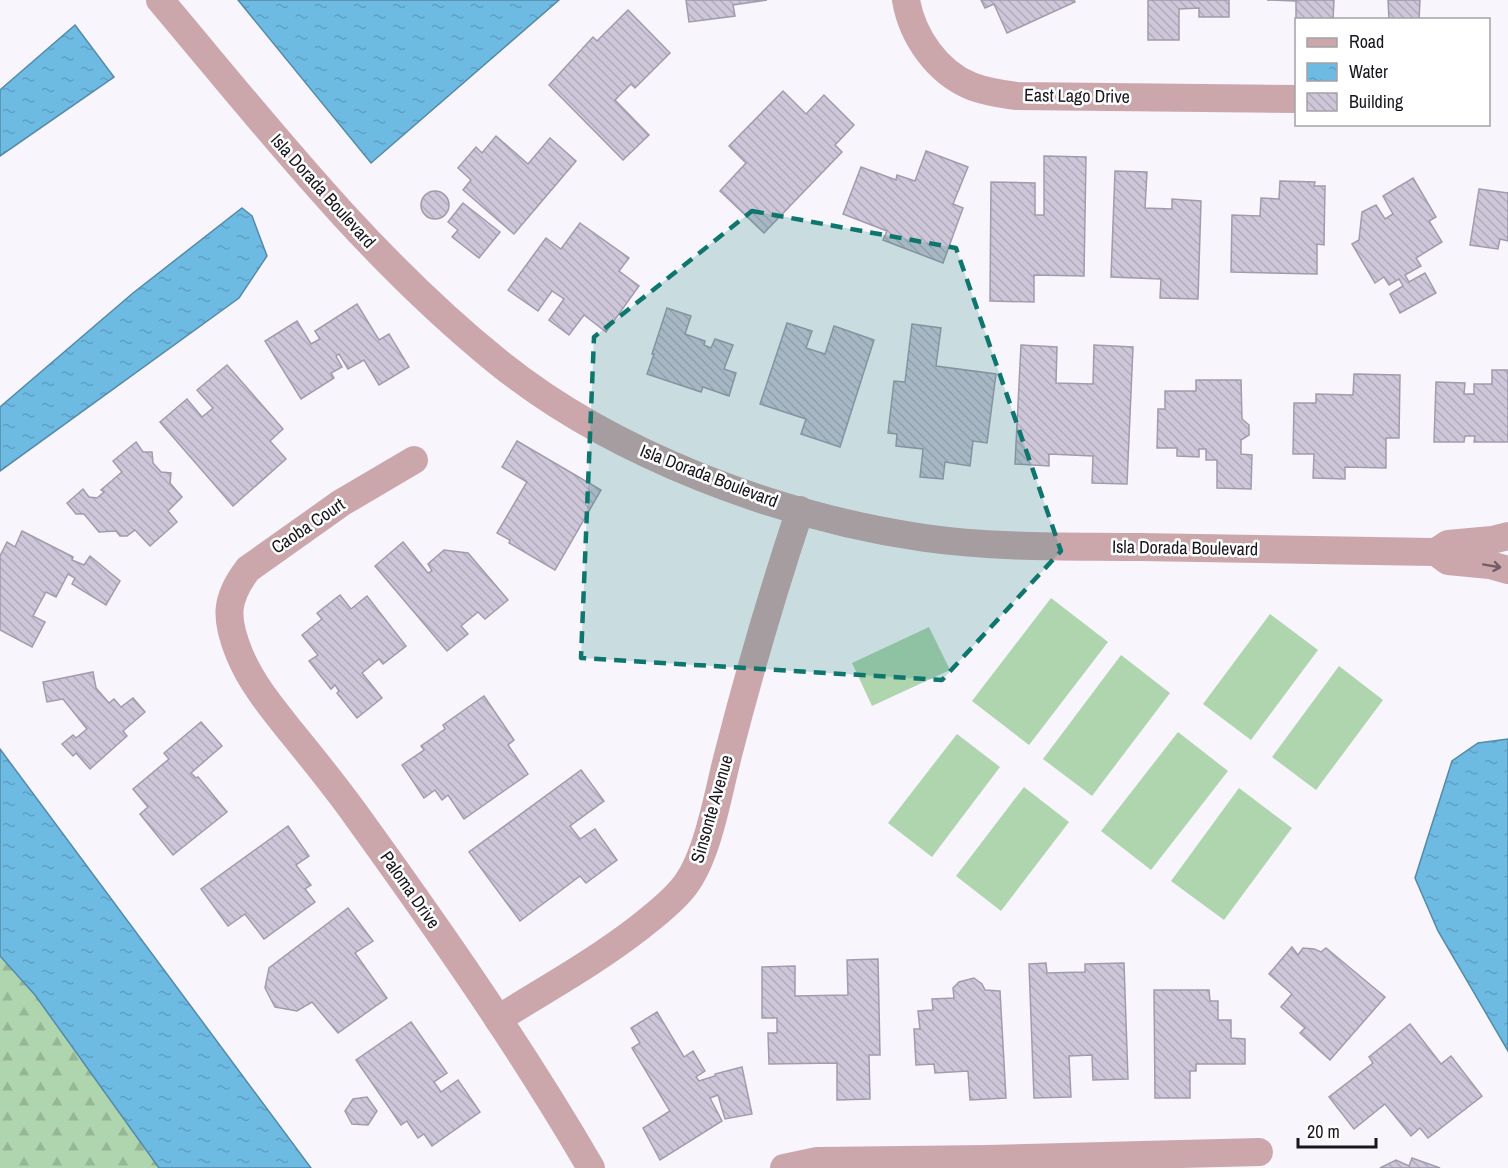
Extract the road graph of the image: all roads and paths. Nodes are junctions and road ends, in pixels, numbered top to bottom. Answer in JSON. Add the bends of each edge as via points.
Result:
{"nodes":[{"id":1,"x":160,"y":0,"type":"edge"},
{"id":2,"x":906,"y":0,"type":"edge"},
{"id":3,"x":1295,"y":99,"type":"edge"},
{"id":4,"x":414,"y":460,"type":"dead end"},
{"id":5,"x":800,"y":510,"type":"junction"},
{"id":6,"x":1508,"y":536,"type":"edge"},
{"id":7,"x":1436,"y":552,"type":"junction"},
{"id":8,"x":1508,"y":570,"type":"edge"},
{"id":9,"x":229,"y":615,"type":"joint"},
{"id":10,"x":498,"y":1019,"type":"junction"},
{"id":11,"x":1259,"y":1152,"type":"dead end"},
{"id":12,"x":591,"y":1168,"type":"edge"},
{"id":13,"x":784,"y":1168,"type":"edge"}],
"edges":[{"from":1,"to":5,"type":"street","name":"Isla Dorada Boulevard","via":[[290,156],[379,254],[501,364],[623,442],[703,477]]},
{"from":2,"to":3,"type":"street","name":"East Lago Drive","via":[[912,23],[942,67],[955,78],[993,93]]},
{"from":4,"to":9,"type":"street","name":"Caoba Court","via":[[341,503],[248,569],[230,598]]},
{"from":5,"to":7,"type":"street","name":"Isla Dorada Boulevard","via":[[900,534],[994,544]]},
{"from":5,"to":10,"type":"street","name":"Sinsonte Avenue","via":[[706,839],[684,887],[621,942]]},
{"from":6,"to":7,"type":"street","name":"Isla Dorada Boulevard","via":[[1448,544]]},
{"from":7,"to":8,"type":"street","name":"Isla Dorada Boulevard","one_way":true,"via":[[1448,561]]},
{"from":9,"to":10,"type":"street","name":"Paloma Drive","via":[[239,654],[259,690],[355,814]]},
{"from":10,"to":12,"type":"street","name":"Paloma Drive"},
{"from":11,"to":13,"type":"street","via":[[826,1160]]}]}
